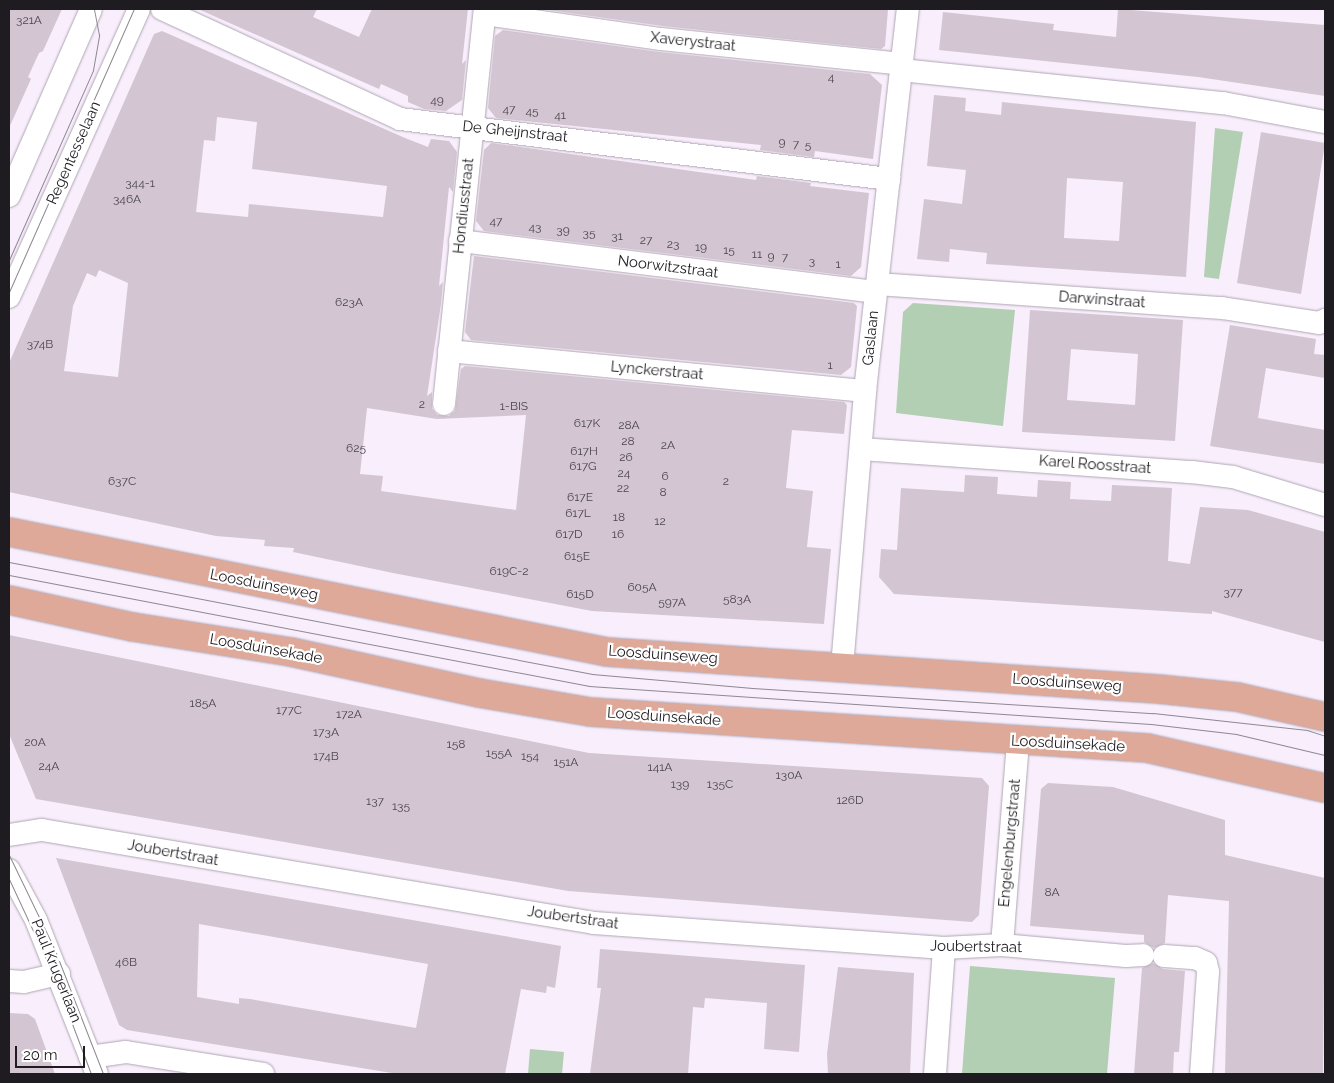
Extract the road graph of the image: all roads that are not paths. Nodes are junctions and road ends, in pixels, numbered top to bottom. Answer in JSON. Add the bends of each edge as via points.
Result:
{"nodes":[{"id":1,"x":91,"y":9,"type":"edge"},
{"id":2,"x":139,"y":9,"type":"edge"},
{"id":3,"x":162,"y":9,"type":"edge"},
{"id":4,"x":908,"y":9,"type":"edge"},
{"id":5,"x":485,"y":11,"type":"edge"},
{"id":6,"x":902,"y":67,"type":"junction"},
{"id":7,"x":1325,"y":122,"type":"edge"},
{"id":8,"x":473,"y":128,"type":"junction"},
{"id":9,"x":889,"y":179,"type":"junction"},
{"id":10,"x":9,"y":196,"type":"edge"},
{"id":11,"x":460,"y":242,"type":"junction"},
{"id":12,"x":876,"y":288,"type":"junction"},
{"id":13,"x":9,"y":297,"type":"edge"},
{"id":14,"x":1325,"y":320,"type":"edge"},
{"id":15,"x":449,"y":351,"type":"junction"},
{"id":16,"x":865,"y":390,"type":"junction"},
{"id":17,"x":444,"y":404,"type":"dead end"},
{"id":18,"x":861,"y":449,"type":"junction"},
{"id":19,"x":1325,"y":505,"type":"edge"},
{"id":20,"x":9,"y":532,"type":"edge"},
{"id":21,"x":9,"y":600,"type":"edge"},
{"id":22,"x":842,"y":667,"type":"junction"},
{"id":23,"x":1325,"y":717,"type":"edge"},
{"id":24,"x":1018,"y":742,"type":"junction"},
{"id":25,"x":1325,"y":788,"type":"edge"},
{"id":26,"x":9,"y":819,"type":"edge"},
{"id":27,"x":9,"y":835,"type":"edge"},
{"id":28,"x":9,"y":847,"type":"edge"},
{"id":29,"x":9,"y":870,"type":"edge"},
{"id":30,"x":1002,"y":944,"type":"junction"},
{"id":31,"x":944,"y":948,"type":"junction"},
{"id":32,"x":59,"y":974,"type":"junction"},
{"id":33,"x":9,"y":981,"type":"edge"},
{"id":34,"x":93,"y":1065,"type":"edge"},
{"id":35,"x":264,"y":1074,"type":"edge"},
{"id":36,"x":935,"y":1074,"type":"edge"},
{"id":37,"x":1201,"y":1074,"type":"edge"}],
"edges":[{"from":1,"to":10,"type":"street"},
{"from":2,"to":13,"type":"street","name":"Regentesselaan"},
{"from":3,"to":8,"type":"street","name":"De Gheijnstraat","via":[[380,111],[418,122]]},
{"from":4,"to":6,"type":"street","name":"Gaslaan"},
{"from":5,"to":6,"type":"street","name":"Xaverystraat","via":[[661,39]]},
{"from":5,"to":8,"type":"street","name":"Hondiusstraat"},
{"from":6,"to":7,"type":"street","via":[[1223,103]]},
{"from":6,"to":9,"type":"street","name":"Gaslaan"},
{"from":8,"to":9,"type":"street","name":"De Gheijnstraat"},
{"from":8,"to":11,"type":"street","name":"Hondiusstraat"},
{"from":9,"to":12,"type":"street","name":"Gaslaan"},
{"from":11,"to":12,"type":"street","name":"Noorwitzstraat"},
{"from":11,"to":15,"type":"street","name":"Hondiusstraat"},
{"from":12,"to":14,"type":"street","name":"Darwinstraat","via":[[1222,308],[1319,323]]},
{"from":12,"to":16,"type":"street","name":"Gaslaan"},
{"from":15,"to":16,"type":"street","name":"Lynckerstraat"},
{"from":15,"to":17,"type":"street","name":"Hondiusstraat"},
{"from":16,"to":18,"type":"street","name":"Gaslaan"},
{"from":18,"to":19,"type":"street","name":"Karel Roosstraat","via":[[1192,472],[1233,477]]},
{"from":18,"to":22,"type":"street","name":"Gaslaan"},
{"from":20,"to":22,"type":"main road","name":"Loosduinseweg","via":[[607,652]]},
{"from":21,"to":24,"type":"main road","name":"Loosduinsekade","via":[[133,627],[291,652],[479,693],[590,712]]},
{"from":22,"to":23,"type":"main road","name":"Loosduinseweg","via":[[1237,697]]},
{"from":24,"to":25,"type":"main road","name":"Loosduinsekade","via":[[1146,748]]},
{"from":24,"to":30,"type":"street","name":"Engelenburgstraat"},
{"from":26,"to":27,"type":"street"},
{"from":27,"to":28,"type":"street"},
{"from":27,"to":31,"type":"street","name":"Joubertstraat","via":[[42,830],[594,924]]},
{"from":29,"to":32,"type":"street","name":"Paul Krugerlaan","via":[[36,920]]},
{"from":30,"to":31,"type":"street","name":"Joubertstraat"},
{"from":30,"to":37,"type":"street","name":"Joubertstraat","via":[[1126,956],[1195,958],[1206,963]]},
{"from":31,"to":36,"type":"street"},
{"from":32,"to":33,"type":"street","via":[[24,982]]},
{"from":32,"to":34,"type":"street","name":"Paul Krugerlaan"},
{"from":34,"to":35,"type":"street","via":[[126,1052]]}]}
